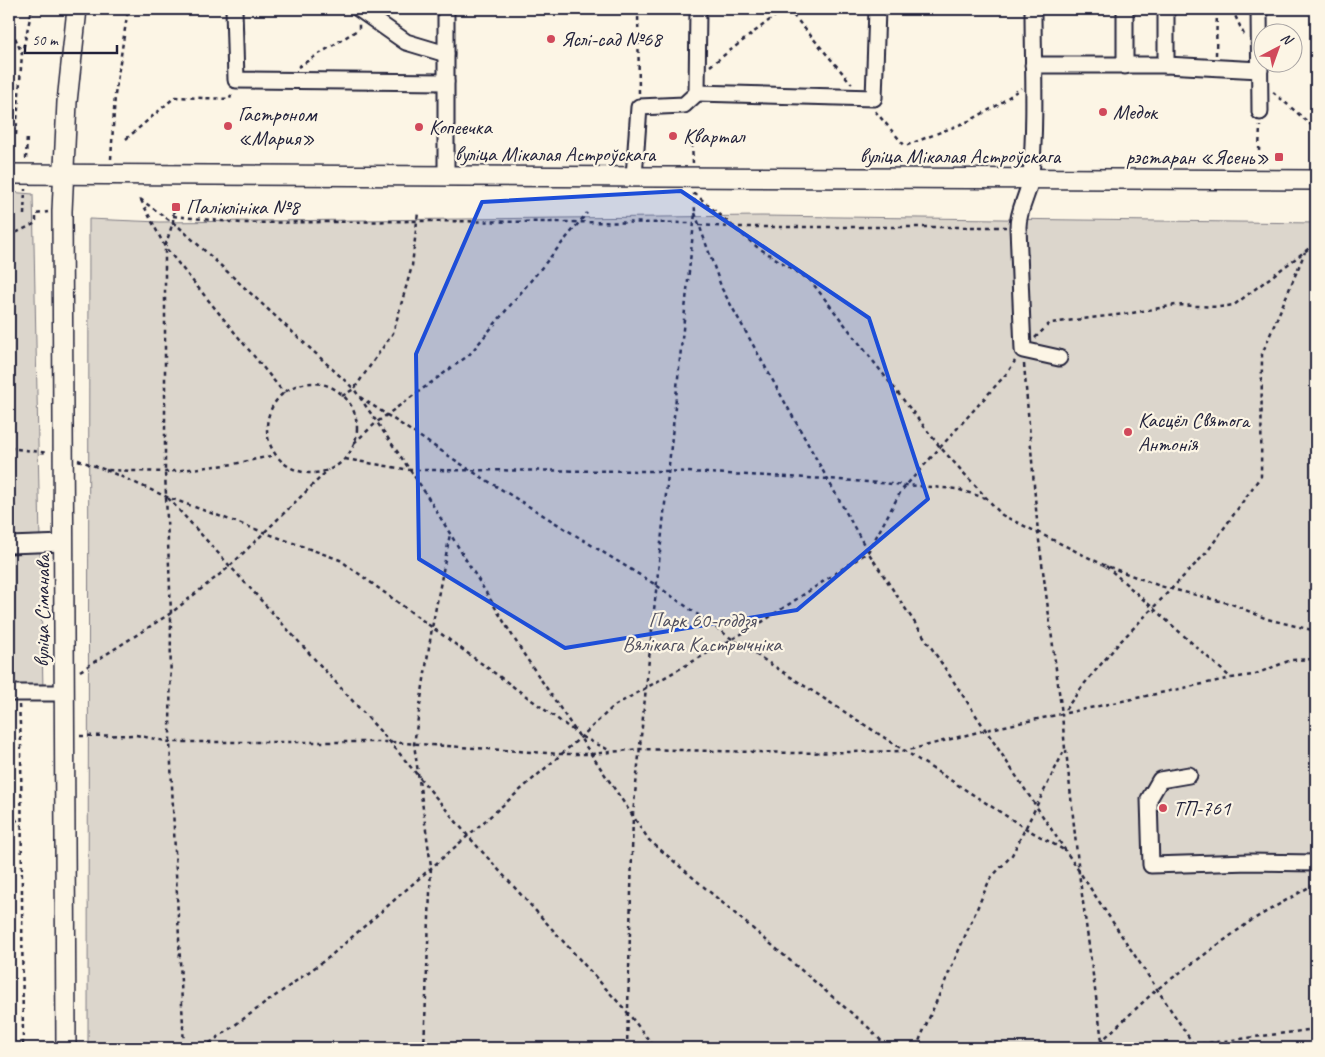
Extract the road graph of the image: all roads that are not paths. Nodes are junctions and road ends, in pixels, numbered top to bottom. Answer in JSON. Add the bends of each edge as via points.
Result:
{"nodes":[{"id":1,"x":77,"y":9,"type":"edge"},
{"id":2,"x":234,"y":9,"type":"edge"},
{"id":3,"x":358,"y":9,"type":"edge"},
{"id":4,"x":446,"y":9,"type":"edge"},
{"id":5,"x":698,"y":9,"type":"edge"},
{"id":6,"x":877,"y":9,"type":"edge"},
{"id":7,"x":1033,"y":9,"type":"edge"},
{"id":8,"x":1125,"y":9,"type":"edge"},
{"id":9,"x":1166,"y":9,"type":"edge"},
{"id":10,"x":1259,"y":9,"type":"edge"},
{"id":11,"x":446,"y":54,"type":"junction"},
{"id":12,"x":1034,"y":65,"type":"junction"},
{"id":13,"x":1166,"y":65,"type":"junction"},
{"id":14,"x":1125,"y":66,"type":"junction"},
{"id":15,"x":1260,"y":75,"type":"junction"},
{"id":16,"x":446,"y":82,"type":"junction"},
{"id":17,"x":697,"y":93,"type":"junction"},
{"id":18,"x":1260,"y":112,"type":"road end"},
{"id":19,"x":9,"y":174,"type":"edge"},
{"id":20,"x":64,"y":174,"type":"junction"},
{"id":21,"x":446,"y":176,"type":"junction"},
{"id":22,"x":634,"y":177,"type":"junction"},
{"id":23,"x":1031,"y":178,"type":"junction"},
{"id":24,"x":1316,"y":180,"type":"edge"},
{"id":25,"x":1059,"y":358,"type":"dead end"},
{"id":26,"x":64,"y":543,"type":"junction"},
{"id":27,"x":9,"y":545,"type":"edge"},
{"id":28,"x":64,"y":687,"type":"junction"},
{"id":29,"x":14,"y":693,"type":"edge"},
{"id":30,"x":1189,"y":775,"type":"dead end"},
{"id":31,"x":1316,"y":864,"type":"edge"},
{"id":32,"x":66,"y":1048,"type":"edge"}],
"edges":[{"from":1,"to":20,"type":"main road","name":"вуліца Сіманава","via":[[67,102]]},
{"from":2,"to":16,"type":"lane","via":[[236,80]]},
{"from":3,"to":11,"type":"lane","via":[[406,42]]},
{"from":4,"to":11,"type":"lane"},
{"from":5,"to":17,"type":"lane"},
{"from":6,"to":17,"type":"lane","via":[[874,98]]},
{"from":7,"to":12,"type":"lane"},
{"from":8,"to":14,"type":"lane"},
{"from":9,"to":13,"type":"lane"},
{"from":10,"to":15,"type":"lane"},
{"from":11,"to":16,"type":"lane"},
{"from":12,"to":14,"type":"lane"},
{"from":12,"to":23,"type":"lane"},
{"from":13,"to":14,"type":"lane"},
{"from":13,"to":15,"type":"lane","via":[[1216,66]]},
{"from":15,"to":18,"type":"lane"},
{"from":16,"to":21,"type":"lane"},
{"from":17,"to":22,"type":"lane","via":[[684,105],[639,106]]},
{"from":19,"to":20,"type":"main road"},
{"from":20,"to":21,"type":"main road","name":"вуліца Мікалая Астроўскага"},
{"from":20,"to":26,"type":"main road","name":"вуліца Сіманава"},
{"from":21,"to":22,"type":"main road","name":"вуліца Мікалая Астроўскага"},
{"from":22,"to":23,"type":"main road","name":"вуліца Мікалая Астроўскага"},
{"from":23,"to":24,"type":"main road","name":"вуліца Мікалая Астроўскага"},
{"from":23,"to":25,"type":"lane","via":[[1018,216],[1023,350]]},
{"from":26,"to":27,"type":"lane"},
{"from":26,"to":28,"type":"main road","name":"вуліца Сіманава"},
{"from":28,"to":29,"type":"lane"},
{"from":28,"to":32,"type":"main road","name":"вуліца Сіманава"},
{"from":30,"to":31,"type":"lane","via":[[1160,780],[1149,799],[1151,865]]}]}
